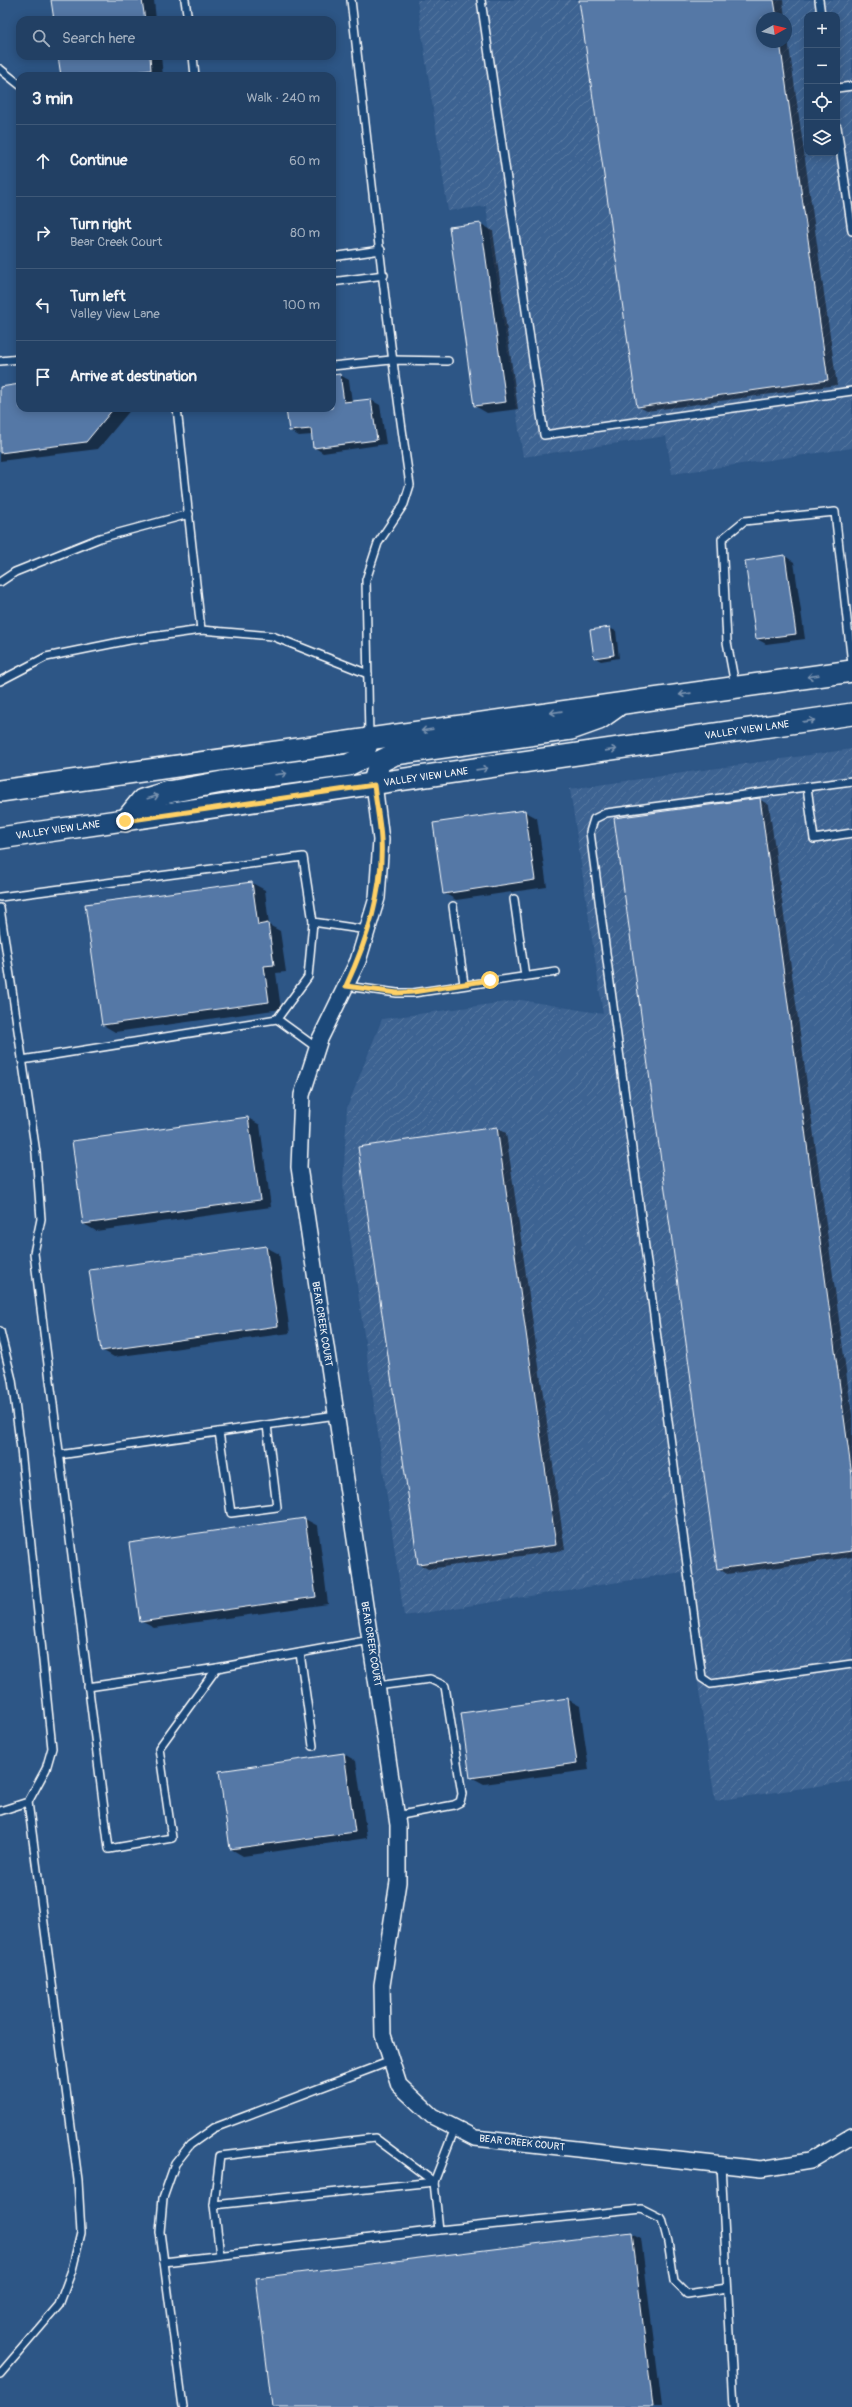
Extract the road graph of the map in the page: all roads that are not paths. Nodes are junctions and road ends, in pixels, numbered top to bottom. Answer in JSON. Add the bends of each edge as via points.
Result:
{"nodes":[{"id":1,"x":186,"y":0,"type":"edge"},
{"id":2,"x":351,"y":0,"type":"edge"},
{"id":3,"x":481,"y":0,"type":"edge"},
{"id":4,"x":819,"y":0,"type":"edge"},
{"id":5,"x":821,"y":12,"type":"edge"},
{"id":6,"x":188,"y":16,"type":"edge"},
{"id":7,"x":193,"y":60,"type":"edge"},
{"id":8,"x":0,"y":69,"type":"edge"},
{"id":9,"x":195,"y":72,"type":"edge"},
{"id":10,"x":16,"y":82,"type":"edge"},
{"id":11,"x":852,"y":86,"type":"edge"},
{"id":12,"x":840,"y":88,"type":"edge"},
{"id":13,"x":840,"y":148,"type":"edge"},
{"id":14,"x":852,"y":231,"type":"edge"},
{"id":15,"x":381,"y":250,"type":"junction"},
{"id":16,"x":336,"y":256,"type":"edge"},
{"id":17,"x":384,"y":276,"type":"junction"},
{"id":18,"x":336,"y":282,"type":"edge"},
{"id":19,"x":16,"y":359,"type":"edge"},
{"id":20,"x":392,"y":360,"type":"junction"},
{"id":21,"x":0,"y":361,"type":"edge"},
{"id":22,"x":448,"y":361,"type":"dead end"},
{"id":23,"x":336,"y":366,"type":"edge"},
{"id":24,"x":852,"y":391,"type":"edge"},
{"id":25,"x":177,"y":412,"type":"edge"},
{"id":26,"x":189,"y":514,"type":"junction"},
{"id":27,"x":0,"y":582,"type":"edge"},
{"id":28,"x":201,"y":630,"type":"junction"},
{"id":29,"x":852,"y":664,"type":"edge"},
{"id":30,"x":852,"y":671,"type":"edge"},
{"id":31,"x":368,"y":674,"type":"junction"},
{"id":32,"x":0,"y":681,"type":"edge"},
{"id":33,"x":735,"y":687,"type":"junction"},
{"id":34,"x":622,"y":703,"type":"junction"},
{"id":35,"x":852,"y":714,"type":"edge"},
{"id":36,"x":369,"y":738,"type":"junction"},
{"id":37,"x":852,"y":781,"type":"edge"},
{"id":38,"x":374,"y":785,"type":"junction"},
{"id":39,"x":807,"y":787,"type":"junction"},
{"id":40,"x":0,"y":791,"type":"edge"},
{"id":41,"x":125,"y":821,"type":"junction"},
{"id":42,"x":852,"y":833,"type":"edge"},
{"id":43,"x":0,"y":838,"type":"edge"},
{"id":44,"x":0,"y":897,"type":"edge"},
{"id":45,"x":514,"y":899,"type":"dead end"},
{"id":46,"x":454,"y":906,"type":"dead end"},
{"id":47,"x":0,"y":908,"type":"edge"},
{"id":48,"x":313,"y":922,"type":"junction"},
{"id":49,"x":367,"y":930,"type":"junction"},
{"id":50,"x":556,"y":972,"type":"dead end"},
{"id":51,"x":525,"y":976,"type":"junction"},
{"id":52,"x":464,"y":984,"type":"junction"},
{"id":53,"x":346,"y":986,"type":"junction"},
{"id":54,"x":277,"y":1019,"type":"junction"},
{"id":55,"x":317,"y":1048,"type":"junction"},
{"id":56,"x":22,"y":1060,"type":"junction"},
{"id":57,"x":0,"y":1331,"type":"edge"},
{"id":58,"x":336,"y":1415,"type":"junction"},
{"id":59,"x":267,"y":1425,"type":"junction"},
{"id":60,"x":219,"y":1432,"type":"junction"},
{"id":61,"x":59,"y":1456,"type":"junction"},
{"id":62,"x":370,"y":1640,"type":"junction"},
{"id":63,"x":300,"y":1653,"type":"junction"},
{"id":64,"x":852,"y":1664,"type":"edge"},
{"id":65,"x":217,"y":1668,"type":"junction"},
{"id":66,"x":377,"y":1686,"type":"junction"},
{"id":67,"x":88,"y":1687,"type":"junction"},
{"id":68,"x":312,"y":1746,"type":"dead end"},
{"id":69,"x":28,"y":1802,"type":"junction"},
{"id":70,"x":0,"y":1811,"type":"edge"},
{"id":71,"x":396,"y":1816,"type":"junction"},
{"id":72,"x":391,"y":2061,"type":"junction"},
{"id":73,"x":455,"y":2128,"type":"junction"},
{"id":74,"x":851,"y":2138,"type":"edge"},
{"id":75,"x":722,"y":2165,"type":"junction"},
{"id":76,"x":434,"y":2182,"type":"junction"},
{"id":77,"x":214,"y":2205,"type":"junction"},
{"id":78,"x":439,"y":2230,"type":"junction"},
{"id":79,"x":220,"y":2255,"type":"junction"},
{"id":80,"x":164,"y":2262,"type":"junction"},
{"id":81,"x":727,"y":2288,"type":"junction"},
{"id":82,"x":0,"y":2374,"type":"edge"},
{"id":83,"x":183,"y":2407,"type":"edge"},
{"id":84,"x":734,"y":2407,"type":"edge"}],
"edges":[{"from":1,"to":6,"type":"lane"},
{"from":2,"to":15,"type":"lane"},
{"from":3,"to":24,"type":"lane","via":[[544,435]]},
{"from":4,"to":5,"type":"lane"},
{"from":7,"to":9,"type":"lane"},
{"from":8,"to":10,"type":"lane"},
{"from":11,"to":12,"type":"lane"},
{"from":13,"to":14,"type":"lane"},
{"from":15,"to":16,"type":"lane"},
{"from":15,"to":17,"type":"lane"},
{"from":17,"to":18,"type":"lane"},
{"from":17,"to":20,"type":"lane"},
{"from":19,"to":21,"type":"lane"},
{"from":20,"to":22,"type":"lane"},
{"from":20,"to":23,"type":"lane"},
{"from":20,"to":31,"type":"lane","via":[[410,485],[404,504],[378,543],[366,580]]},
{"from":25,"to":26,"type":"lane"},
{"from":26,"to":27,"type":"lane","via":[[100,538],[16,572]]},
{"from":26,"to":28,"type":"lane"},
{"from":28,"to":31,"type":"lane","via":[[272,636]]},
{"from":28,"to":32,"type":"lane","via":[[130,640],[46,657]]},
{"from":29,"to":33,"type":"lane","via":[[836,512],[744,521],[722,539],[727,642]]},
{"from":30,"to":33,"type":"main road","one_way":true},
{"from":31,"to":36,"type":"lane"},
{"from":33,"to":34,"type":"main road","one_way":true},
{"from":34,"to":36,"type":"main road","one_way":true},
{"from":34,"to":38,"type":"main road","via":[[599,719],[571,729],[395,754],[379,762]]},
{"from":38,"to":35,"type":"main road","name":"VALLEY VIEW LANE","one_way":true},
{"from":36,"to":38,"type":"street","name":"BEAR CREEK COURT"},
{"from":36,"to":40,"type":"main road"},
{"from":41,"to":36,"type":"main road","one_way":true,"via":[[142,800],[169,792],[348,765],[362,758]]},
{"from":37,"to":39,"type":"lane"},
{"from":38,"to":41,"type":"main road","name":"VALLEY VIEW LANE"},
{"from":38,"to":49,"type":"street","name":"BEAR CREEK COURT","via":[[381,840],[377,898]]},
{"from":39,"to":42,"type":"lane","via":[[814,838]]},
{"from":39,"to":64,"type":"lane","via":[[606,813],[594,819],[590,832],[702,1678],[711,1684]]},
{"from":41,"to":43,"type":"main road","name":"VALLEY VIEW LANE"},
{"from":44,"to":48,"type":"lane","via":[[303,857]]},
{"from":45,"to":51,"type":"lane"},
{"from":46,"to":52,"type":"lane"},
{"from":47,"to":56,"type":"lane"},
{"from":48,"to":49,"type":"lane"},
{"from":48,"to":54,"type":"lane","via":[[308,977]]},
{"from":49,"to":53,"type":"street","name":"BEAR CREEK COURT","via":[[358,961]]},
{"from":50,"to":51,"type":"lane"},
{"from":51,"to":52,"type":"lane"},
{"from":52,"to":53,"type":"lane","via":[[397,993]]},
{"from":53,"to":55,"type":"street","name":"BEAR CREEK COURT"},
{"from":54,"to":55,"type":"lane"},
{"from":54,"to":56,"type":"lane"},
{"from":55,"to":58,"type":"street","name":"BEAR CREEK COURT","via":[[302,1095],[299,1167]]},
{"from":56,"to":61,"type":"lane","via":[[36,1153],[41,1219],[34,1253]]},
{"from":57,"to":69,"type":"lane","via":[[12,1380],[21,1449],[52,1748],[46,1769]]},
{"from":58,"to":59,"type":"lane"},
{"from":58,"to":62,"type":"street","name":"BEAR CREEK COURT"},
{"from":59,"to":60,"type":"lane"},
{"from":59,"to":60,"type":"lane","via":[[277,1507],[231,1513]]},
{"from":60,"to":61,"type":"lane"},
{"from":61,"to":67,"type":"lane"},
{"from":62,"to":63,"type":"lane"},
{"from":62,"to":66,"type":"street","name":"BEAR CREEK COURT"},
{"from":63,"to":65,"type":"lane"},
{"from":63,"to":68,"type":"lane"},
{"from":65,"to":67,"type":"lane"},
{"from":65,"to":67,"type":"lane","via":[[159,1748],[172,1838],[109,1849]]},
{"from":66,"to":71,"type":"street","name":"BEAR CREEK COURT"},
{"from":66,"to":71,"type":"lane","via":[[430,1679],[445,1686],[462,1794],[460,1802],[454,1805]]},
{"from":69,"to":70,"type":"lane"},
{"from":69,"to":82,"type":"lane","via":[[76,2165],[81,2233],[72,2270],[59,2305]]},
{"from":71,"to":72,"type":"street","name":"BEAR CREEK COURT","via":[[398,1882],[382,1985],[383,2035]]},
{"from":72,"to":73,"type":"street","name":"BEAR CREEK COURT","via":[[399,2084],[432,2116]]},
{"from":72,"to":80,"type":"lane","via":[[214,2128],[190,2145],[175,2164],[163,2198],[160,2232]]},
{"from":73,"to":75,"type":"street","name":"BEAR CREEK COURT","via":[[475,2138]]},
{"from":73,"to":76,"type":"lane"},
{"from":74,"to":75,"type":"street","name":"BEAR CREEK COURT","via":[[810,2161],[761,2169]]},
{"from":75,"to":81,"type":"lane"},
{"from":76,"to":77,"type":"lane"},
{"from":76,"to":77,"type":"lane","via":[[375,2138],[220,2156]]},
{"from":76,"to":78,"type":"lane"},
{"from":77,"to":79,"type":"lane"},
{"from":78,"to":79,"type":"lane"},
{"from":78,"to":81,"type":"lane","via":[[642,2209],[662,2218],[674,2281],[687,2294]]},
{"from":79,"to":80,"type":"lane"},
{"from":80,"to":83,"type":"lane"},
{"from":81,"to":84,"type":"lane"}]}
